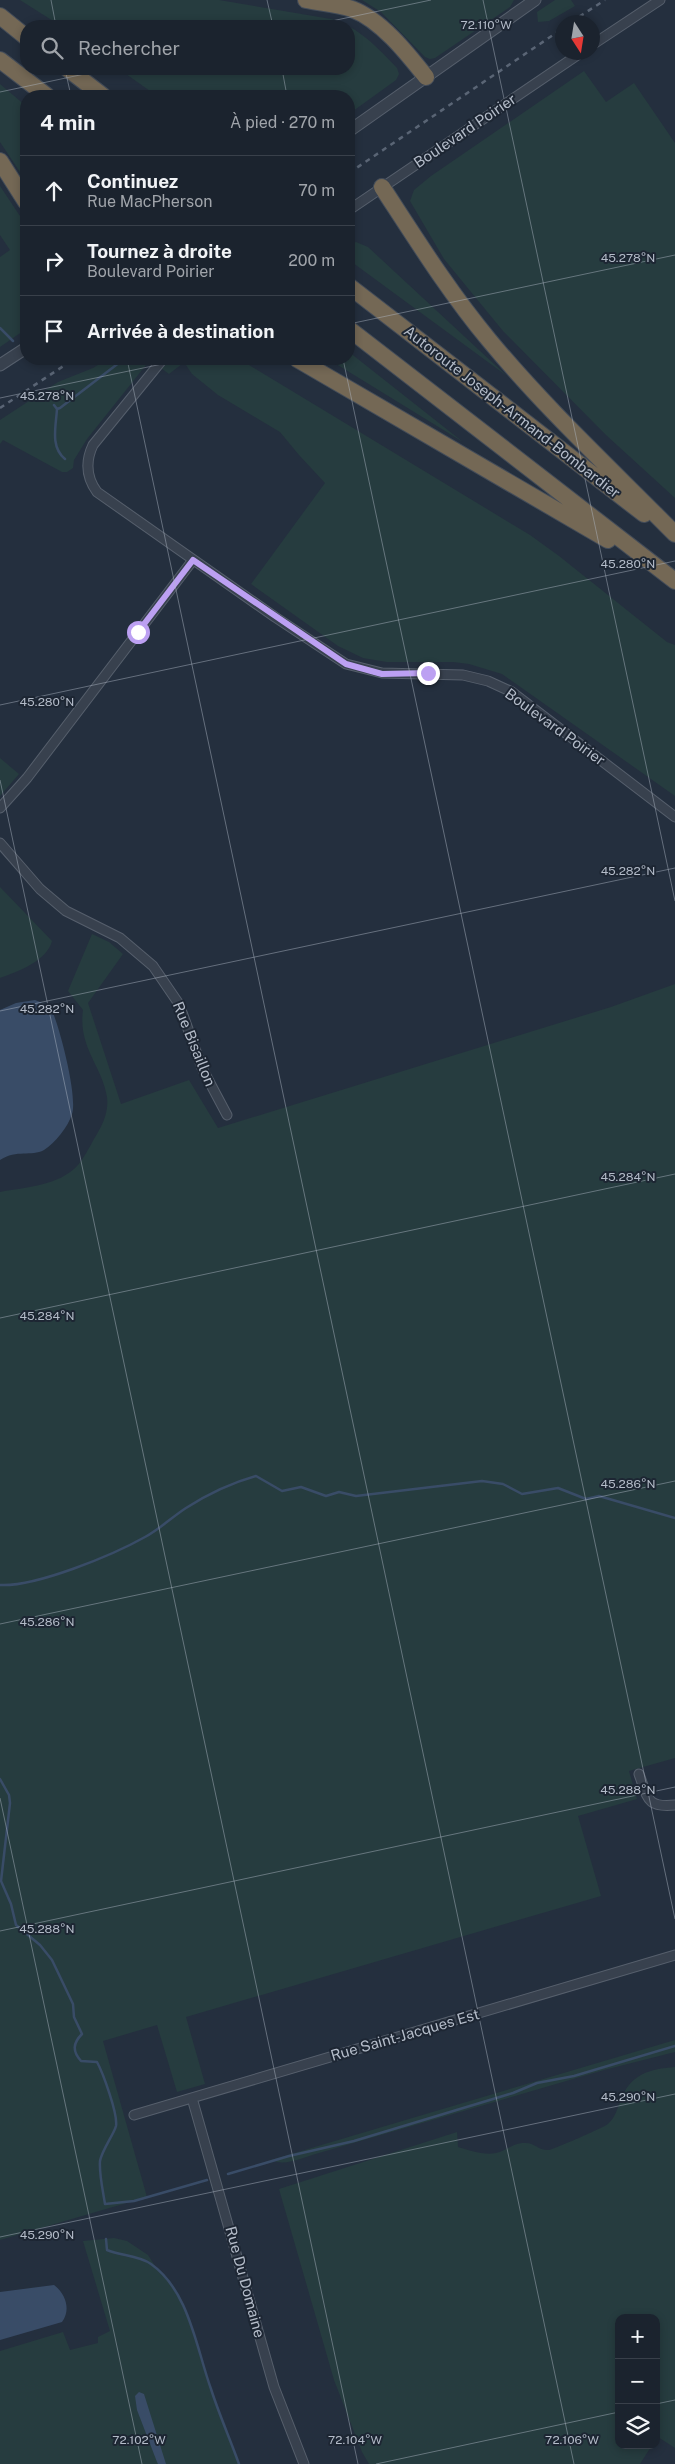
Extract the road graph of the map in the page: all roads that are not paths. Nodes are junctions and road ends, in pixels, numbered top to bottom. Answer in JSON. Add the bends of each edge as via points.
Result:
{"nodes":[{"id":1,"x":306,"y":0,"type":"edge"},
{"id":2,"x":535,"y":0,"type":"edge"},
{"id":3,"x":660,"y":0,"type":"edge"},
{"id":4,"x":0,"y":16,"type":"edge"},
{"id":5,"x":20,"y":32,"type":"edge"},
{"id":6,"x":600,"y":40,"type":"edge"},
{"id":7,"x":0,"y":60,"type":"edge"},
{"id":8,"x":570,"y":60,"type":"edge"},
{"id":9,"x":76,"y":75,"type":"edge"},
{"id":10,"x":426,"y":77,"type":"junction"},
{"id":11,"x":39,"y":90,"type":"edge"},
{"id":12,"x":96,"y":90,"type":"edge"},
{"id":13,"x":355,"y":127,"type":"edge"},
{"id":14,"x":0,"y":161,"type":"edge"},
{"id":15,"x":382,"y":188,"type":"junction"},
{"id":16,"x":20,"y":193,"type":"edge"},
{"id":17,"x":355,"y":206,"type":"edge"},
{"id":18,"x":355,"y":291,"type":"edge"},
{"id":19,"x":355,"y":334,"type":"edge"},
{"id":20,"x":20,"y":352,"type":"edge"},
{"id":21,"x":0,"y":365,"type":"edge"},
{"id":22,"x":158,"y":365,"type":"edge"},
{"id":23,"x":307,"y":365,"type":"edge"},
{"id":24,"x":675,"y":534,"type":"edge"},
{"id":25,"x":675,"y":539,"type":"edge"},
{"id":26,"x":193,"y":560,"type":"junction"},
{"id":27,"x":652,"y":564,"type":"junction"},
{"id":28,"x":675,"y":581,"type":"edge"},
{"id":29,"x":0,"y":808,"type":"edge"},
{"id":30,"x":675,"y":817,"type":"edge"},
{"id":31,"x":0,"y":843,"type":"edge"},
{"id":32,"x":227,"y":1115,"type":"dead end"},
{"id":33,"x":639,"y":1774,"type":"dead end"},
{"id":34,"x":675,"y":1805,"type":"edge"},
{"id":35,"x":675,"y":1956,"type":"edge"},
{"id":36,"x":192,"y":2098,"type":"junction"},
{"id":37,"x":134,"y":2115,"type":"dead end"},
{"id":38,"x":304,"y":2464,"type":"edge"}],
"edges":[{"from":1,"to":10,"type":"highway","via":[[352,9],[366,16]]},
{"from":2,"to":10,"type":"street"},
{"from":3,"to":6,"type":"street"},
{"from":4,"to":5,"type":"highway"},
{"from":7,"to":11,"type":"highway"},
{"from":8,"to":15,"type":"street","name":"Boulevard Poirier"},
{"from":9,"to":12,"type":"highway"},
{"from":10,"to":13,"type":"street"},
{"from":14,"to":16,"type":"highway"},
{"from":15,"to":17,"type":"street","name":"Boulevard Poirier"},
{"from":15,"to":24,"type":"highway","via":[[489,340],[543,401]]},
{"from":18,"to":25,"type":"highway","name":"Autoroute Joseph-Armand-Bombardier"},
{"from":19,"to":27,"type":"highway"},
{"from":20,"to":21,"type":"street"},
{"from":22,"to":26,"type":"street","name":"Boulevard Poirier","via":[[93,445],[88,458],[88,473],[93,486],[103,497]]},
{"from":23,"to":27,"type":"highway"},
{"from":26,"to":29,"type":"street","via":[[27,778]]},
{"from":26,"to":30,"type":"street","name":"Boulevard Poirier","via":[[327,653],[352,666],[389,674],[462,675],[488,681],[512,692]]},
{"from":27,"to":28,"type":"highway"},
{"from":31,"to":32,"type":"street","name":"Rue Bisaillon","via":[[66,912],[114,934],[153,966],[179,1004],[202,1068]]},
{"from":33,"to":34,"type":"street","via":[[653,1804]]},
{"from":35,"to":36,"type":"street","name":"Rue Saint-Jacques Est"},
{"from":36,"to":37,"type":"street","name":"Rue Saint-Jacques Est"},
{"from":36,"to":38,"type":"street","name":"Rue Du Domaine","via":[[274,2387]]}]}
